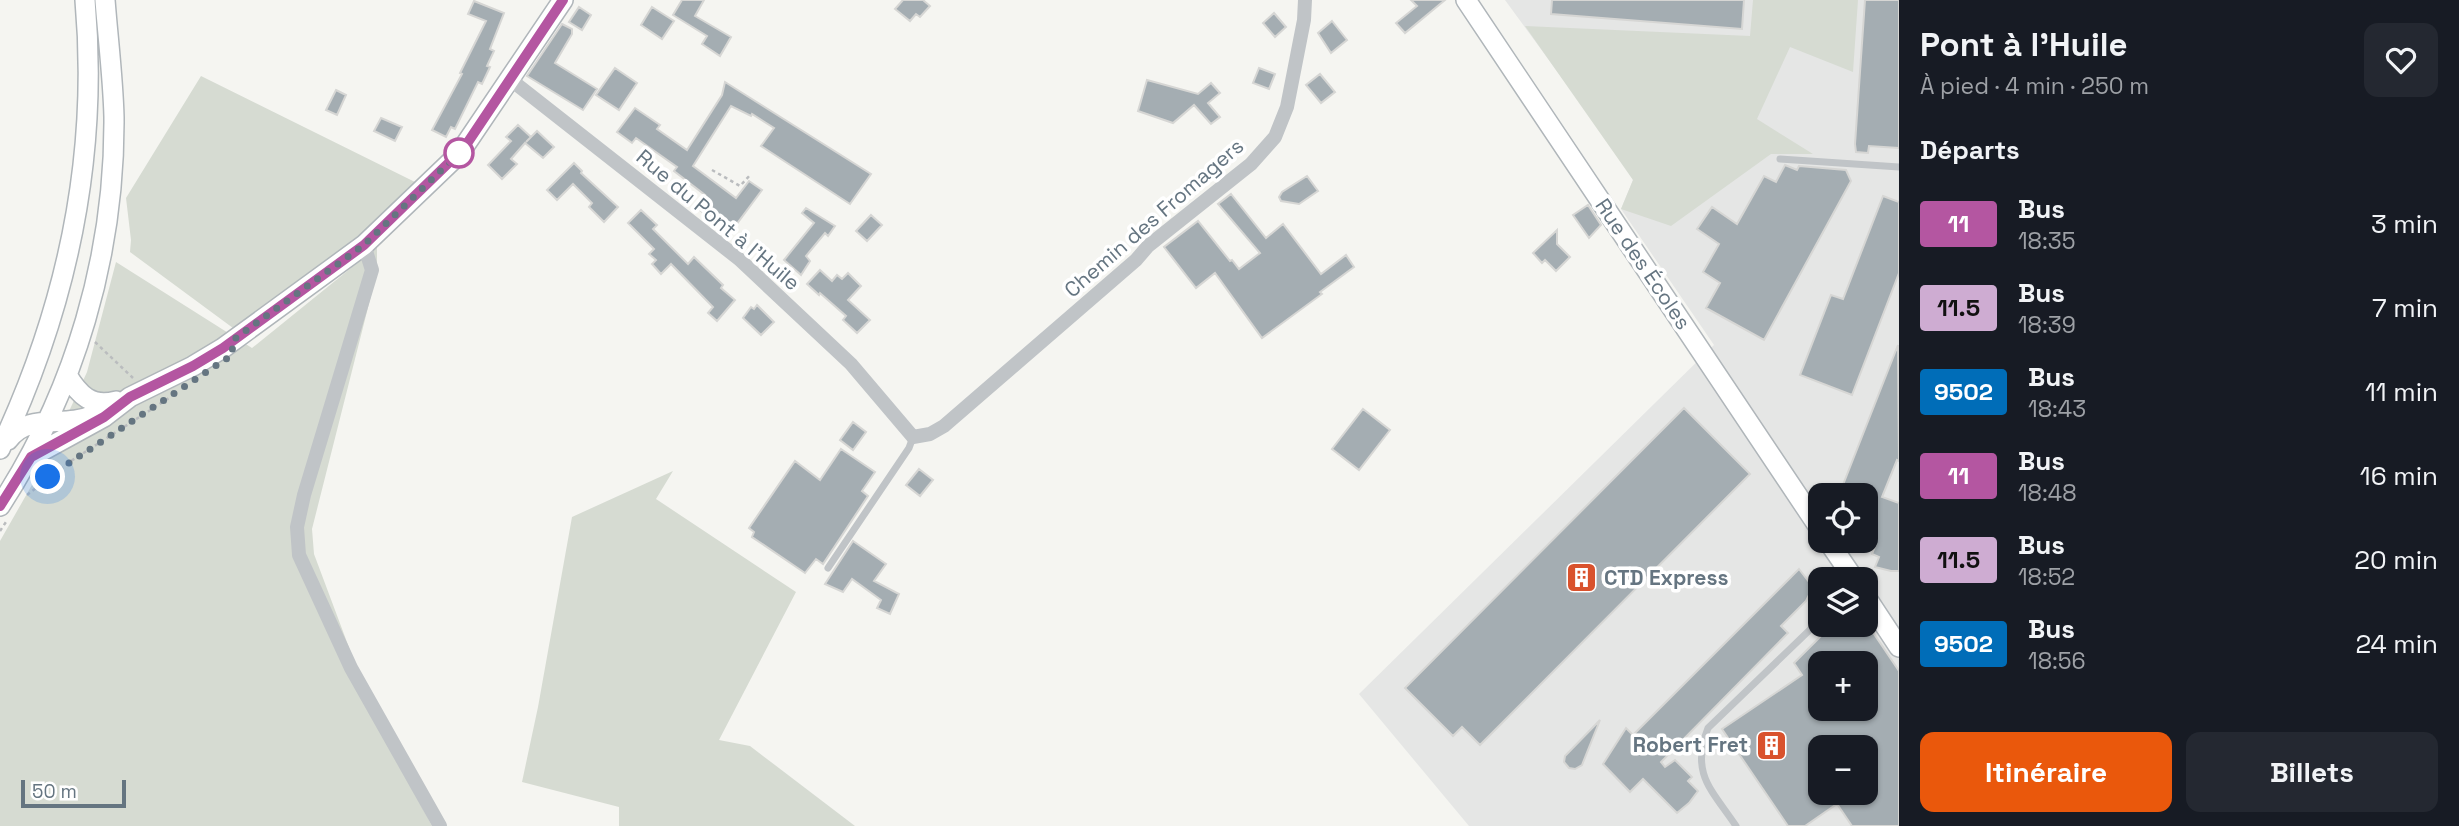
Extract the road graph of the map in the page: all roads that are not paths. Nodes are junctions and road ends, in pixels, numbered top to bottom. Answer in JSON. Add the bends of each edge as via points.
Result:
{"nodes":[{"id":1,"x":85,"y":0,"type":"edge"},
{"id":2,"x":104,"y":0,"type":"edge"},
{"id":3,"x":1305,"y":0,"type":"edge"},
{"id":4,"x":1466,"y":0,"type":"edge"},
{"id":5,"x":560,"y":1,"type":"edge"},
{"id":6,"x":511,"y":80,"type":"junction"},
{"id":7,"x":1780,"y":159,"type":"dead end"},
{"id":8,"x":1899,"y":167,"type":"edge"},
{"id":9,"x":364,"y":245,"type":"junction"},
{"id":10,"x":67,"y":375,"type":"junction"},
{"id":11,"x":138,"y":394,"type":"junction"},
{"id":12,"x":48,"y":421,"type":"junction"},
{"id":13,"x":913,"y":437,"type":"junction"},
{"id":14,"x":0,"y":451,"type":"edge"},
{"id":15,"x":31,"y":457,"type":"junction"},
{"id":16,"x":5,"y":511,"type":"edge"},
{"id":17,"x":1808,"y":511,"type":"edge"},
{"id":18,"x":828,"y":568,"type":"dead end"},
{"id":19,"x":1878,"y":612,"type":"edge"},
{"id":20,"x":1808,"y":632,"type":"edge"},
{"id":21,"x":1897,"y":635,"type":"edge"},
{"id":22,"x":440,"y":826,"type":"edge"},
{"id":23,"x":1736,"y":826,"type":"edge"}],
"edges":[{"from":1,"to":14,"type":"street","via":[[88,92],[78,209],[44,345]]},
{"from":2,"to":10,"type":"street","via":[[113,90],[112,178],[107,228]]},
{"from":3,"to":13,"type":"street","name":"Chemin des Fromagers","via":[[1287,107],[1275,137],[1251,164],[1148,246],[976,399],[930,434]]},
{"from":4,"to":17,"type":"street","name":"Rue des Écoles"},
{"from":5,"to":6,"type":"street"},
{"from":6,"to":9,"type":"street","via":[[452,161]]},
{"from":6,"to":13,"type":"street","name":"Rue du Pont à l'Huile","via":[[739,259],[851,364]]},
{"from":7,"to":8,"type":"lane"},
{"from":9,"to":11,"type":"street","via":[[223,348]]},
{"from":9,"to":22,"type":"street","via":[[372,270],[304,495],[297,527],[299,555],[351,668]]},
{"from":10,"to":11,"type":"street","via":[[95,404]]},
{"from":10,"to":12,"type":"street"},
{"from":11,"to":12,"type":"street","via":[[86,418]]},
{"from":11,"to":15,"type":"street"},
{"from":12,"to":14,"type":"street","via":[[16,430]]},
{"from":12,"to":15,"type":"street"},
{"from":13,"to":18,"type":"lane"},
{"from":15,"to":16,"type":"street"},
{"from":19,"to":21,"type":"street"},
{"from":20,"to":23,"type":"lane","via":[[1708,728],[1700,747],[1702,774]]}]}
